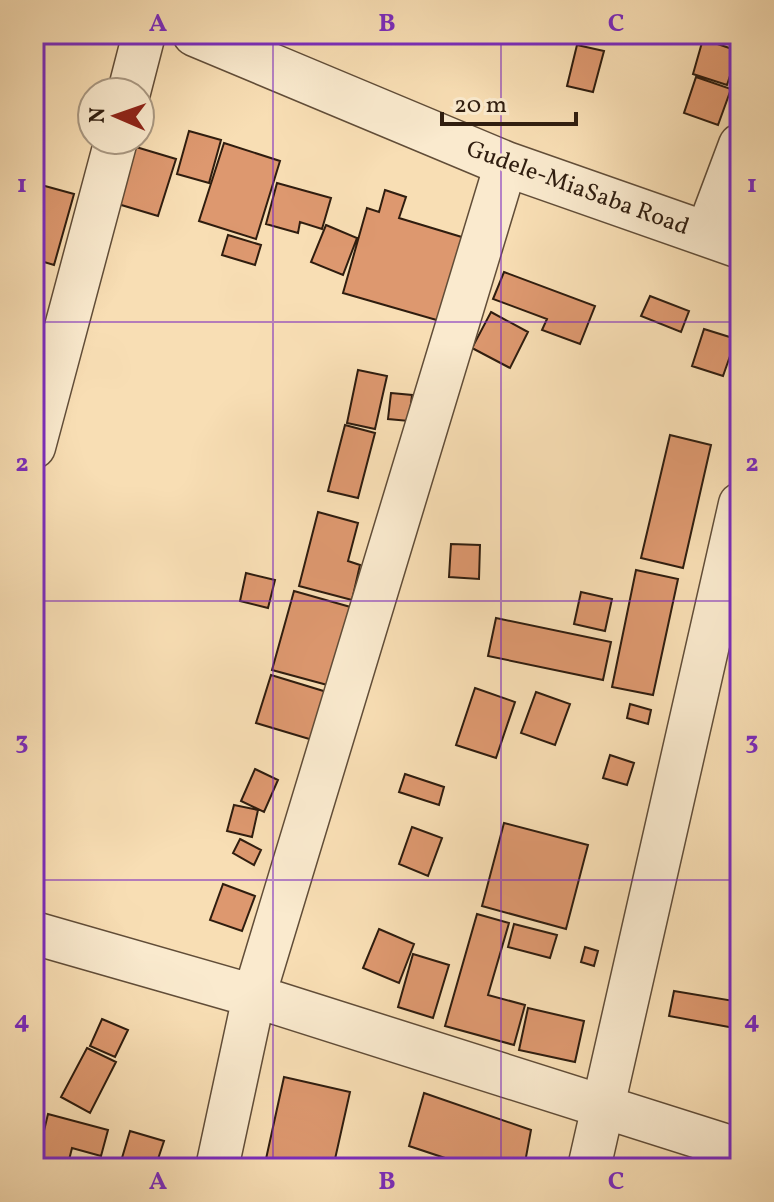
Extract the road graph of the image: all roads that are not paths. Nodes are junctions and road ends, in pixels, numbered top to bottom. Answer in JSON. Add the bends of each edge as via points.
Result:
{"nodes":[{"id":1,"x":144,"y":34,"type":"edge"},
{"id":2,"x":195,"y":34,"type":"edge"},
{"id":3,"x":133,"y":76,"type":"edge"},
{"id":4,"x":740,"y":145,"type":"edge"},
{"id":5,"x":112,"y":156,"type":"edge"},
{"id":6,"x":506,"y":164,"type":"junction"},
{"id":7,"x":724,"y":239,"type":"edge"},
{"id":8,"x":34,"y":447,"type":"edge"},
{"id":9,"x":740,"y":504,"type":"edge"},
{"id":10,"x":34,"y":933,"type":"edge"},
{"id":11,"x":254,"y":996,"type":"junction"},
{"id":12,"x":603,"y":1106,"type":"junction"},
{"id":13,"x":740,"y":1150,"type":"edge"},
{"id":14,"x":217,"y":1168,"type":"edge"},
{"id":15,"x":589,"y":1168,"type":"edge"}],
"edges":[{"from":1,"to":3,"type":"street"},
{"from":2,"to":6,"type":"street","name":"Gudele-MiaSaba Road"},
{"from":4,"to":7,"type":"street"},
{"from":5,"to":8,"type":"street"},
{"from":6,"to":7,"type":"street","name":"Gudele-MiaSaba Road"},
{"from":6,"to":11,"type":"street"},
{"from":9,"to":12,"type":"street"},
{"from":10,"to":11,"type":"street"},
{"from":11,"to":12,"type":"street"},
{"from":11,"to":14,"type":"street"},
{"from":12,"to":13,"type":"street"},
{"from":12,"to":15,"type":"street"}]}
